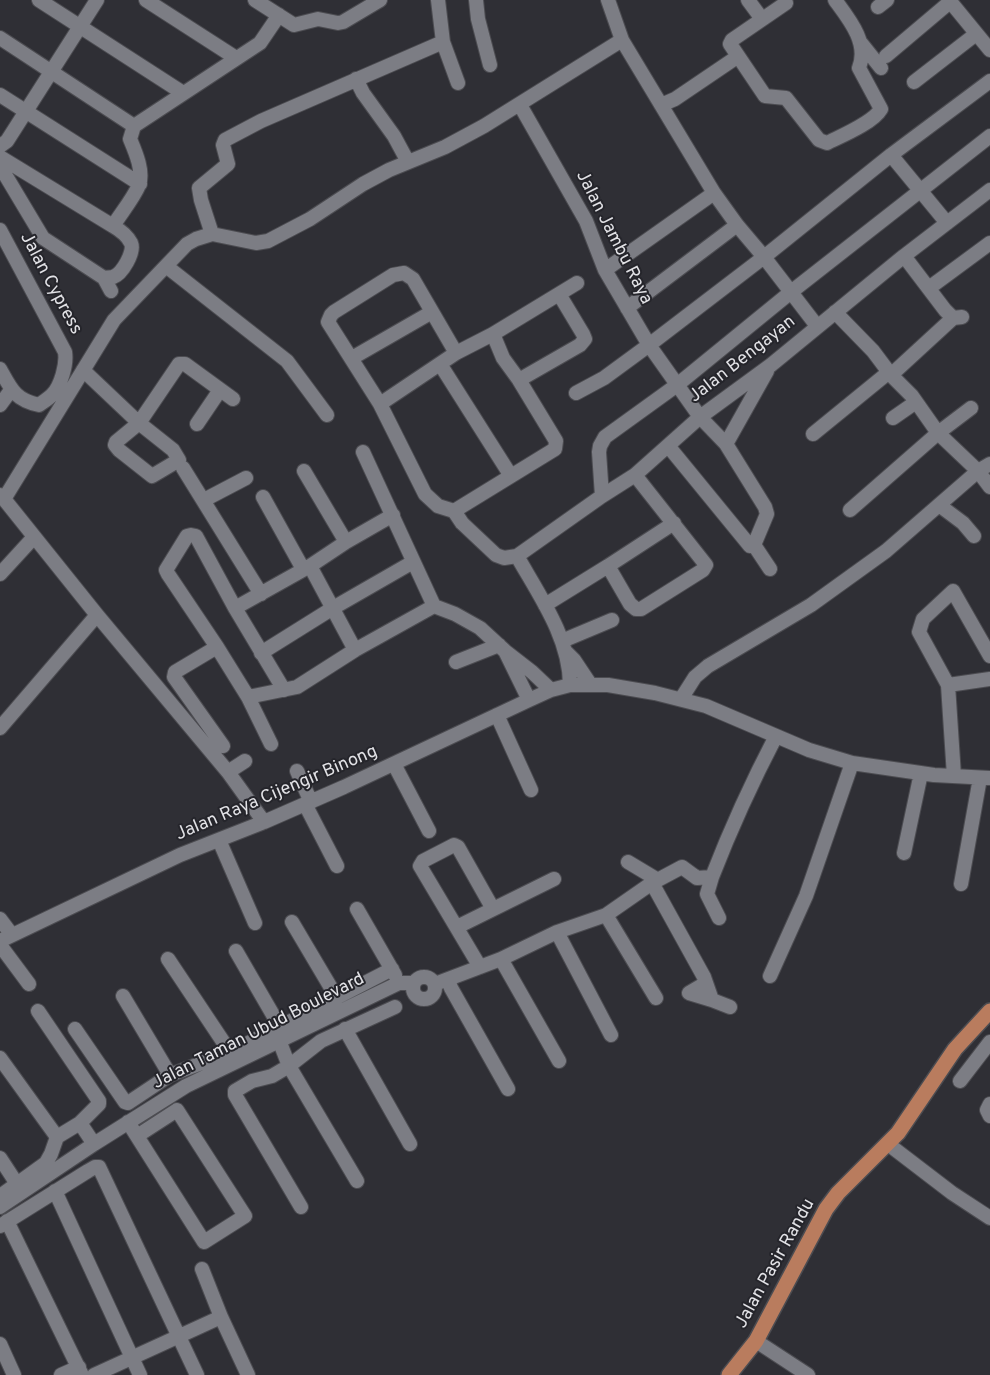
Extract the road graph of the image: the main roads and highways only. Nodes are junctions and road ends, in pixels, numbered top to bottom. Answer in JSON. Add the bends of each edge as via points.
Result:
{"nodes":[{"id":1,"x":990,"y":1011,"type":"edge"},
{"id":2,"x":729,"y":1375,"type":"edge"}],
"edges":[{"from":1,"to":2,"type":"main road","name":"Jalan Pasir Randu","via":[[955,1050],[888,1144],[826,1208],[756,1341]]}]}
